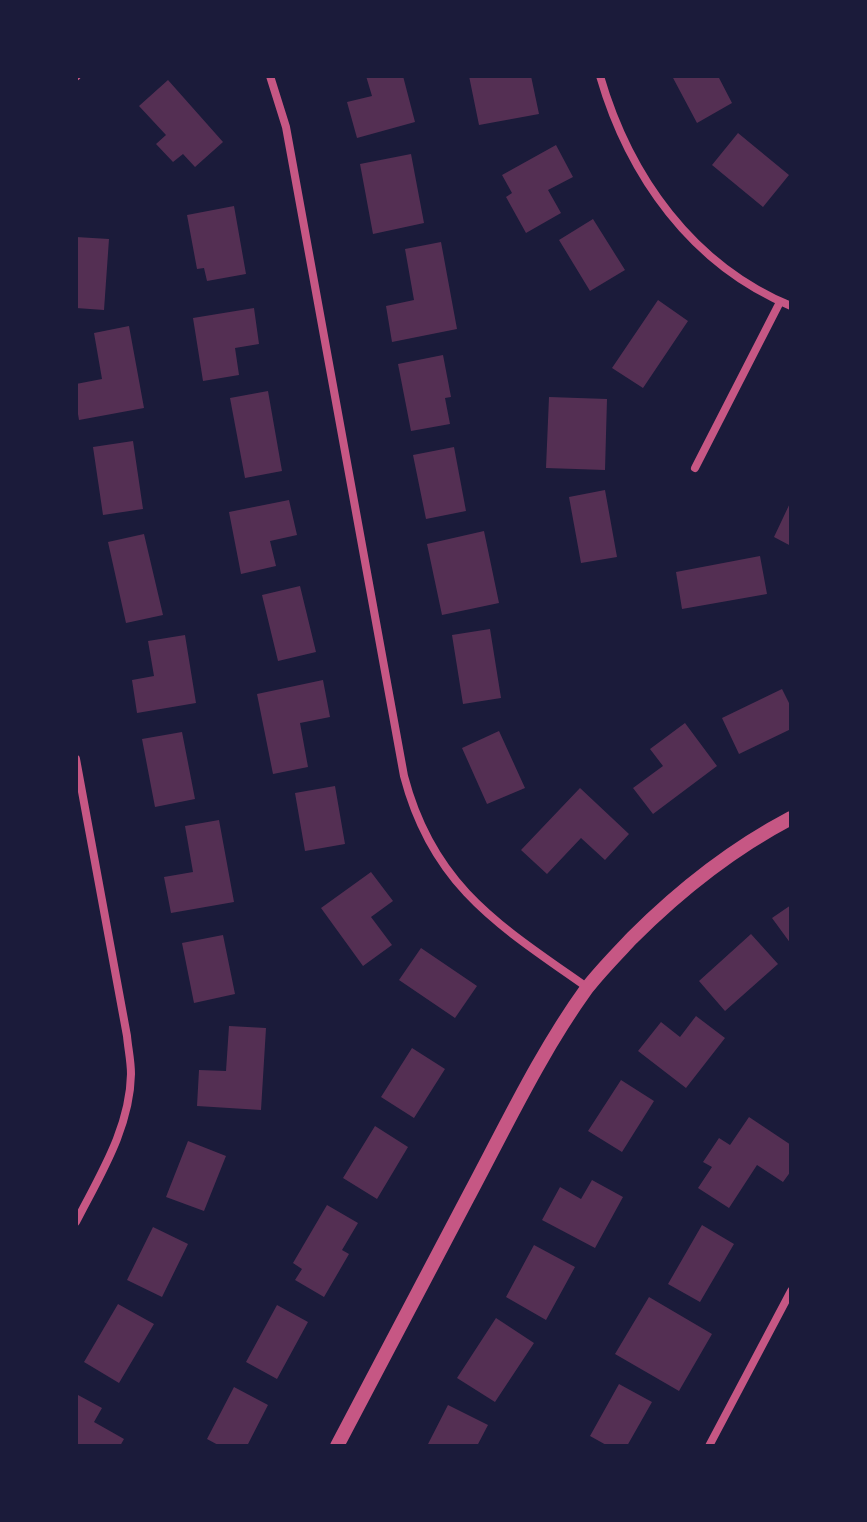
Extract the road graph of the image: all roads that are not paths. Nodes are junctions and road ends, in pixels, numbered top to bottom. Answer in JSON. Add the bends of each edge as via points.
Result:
{"nodes":[{"id":1,"x":270,"y":76,"type":"edge"},
{"id":2,"x":600,"y":76,"type":"edge"},
{"id":3,"x":780,"y":302,"type":"junction"},
{"id":4,"x":791,"y":306,"type":"edge"},
{"id":5,"x":695,"y":468,"type":"dead end"},
{"id":6,"x":76,"y":759,"type":"edge"},
{"id":7,"x":791,"y":818,"type":"edge"},
{"id":8,"x":588,"y":988,"type":"junction"},
{"id":9,"x":76,"y":1222,"type":"edge"},
{"id":10,"x":791,"y":1291,"type":"edge"},
{"id":11,"x":337,"y":1446,"type":"edge"},
{"id":12,"x":709,"y":1446,"type":"edge"}],
"edges":[{"from":1,"to":8,"type":"street","via":[[286,127],[411,803],[432,848],[456,882],[506,930]]},
{"from":2,"to":3,"type":"street","via":[[636,167],[667,211],[722,265]]},
{"from":3,"to":4,"type":"street"},
{"from":3,"to":5,"type":"street"},
{"from":6,"to":9,"type":"street","via":[[131,1074],[124,1122]]},
{"from":7,"to":8,"type":"street","via":[[670,902]]},
{"from":8,"to":11,"type":"street","via":[[527,1085]]},
{"from":10,"to":12,"type":"street"}]}
